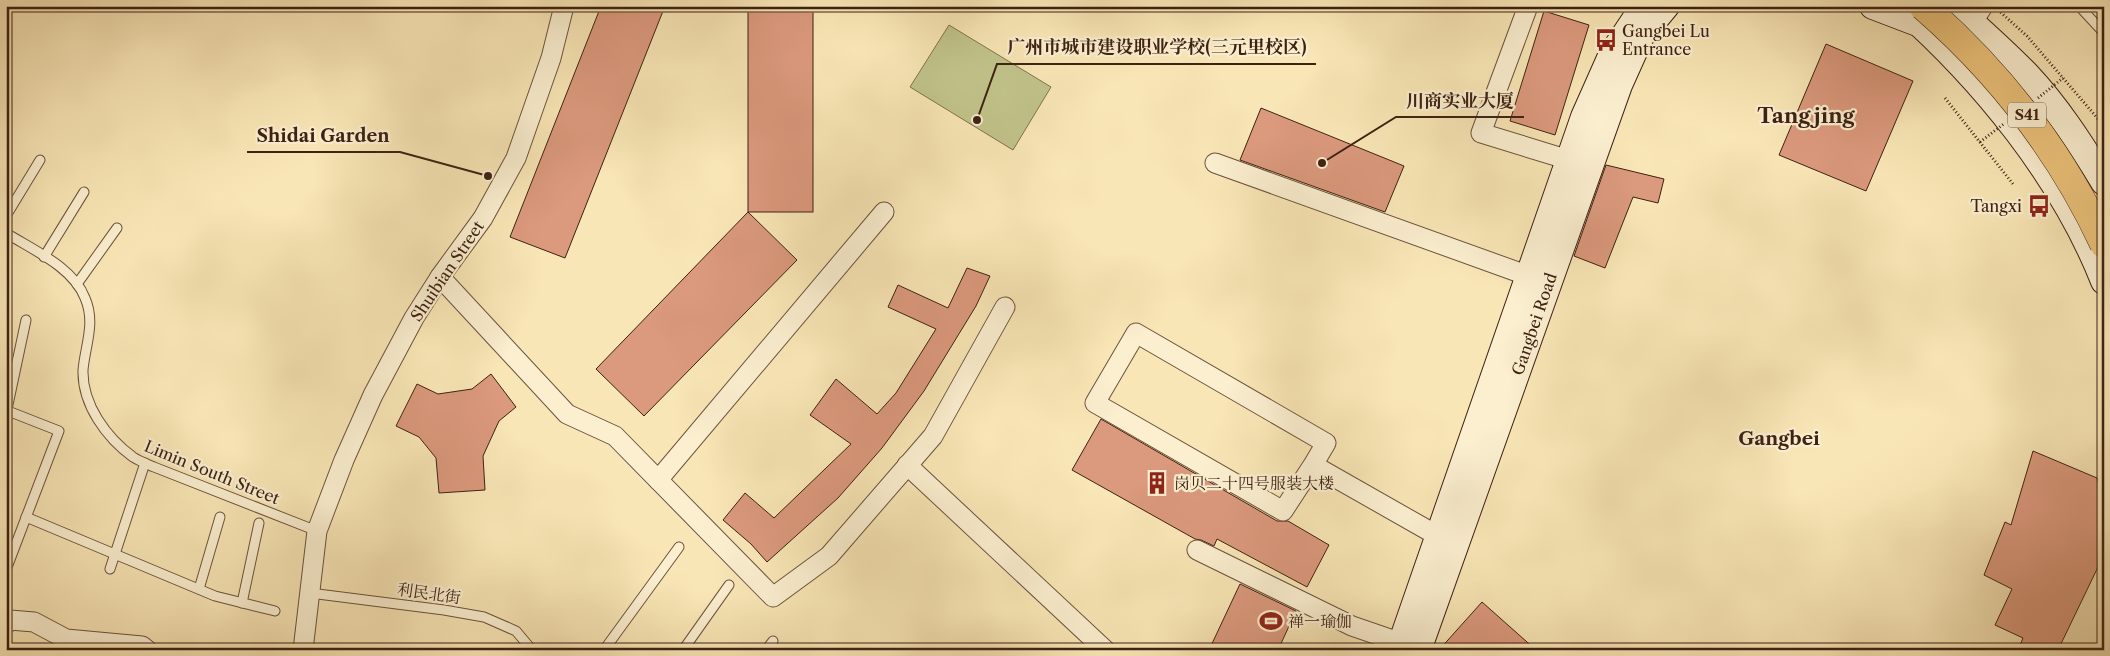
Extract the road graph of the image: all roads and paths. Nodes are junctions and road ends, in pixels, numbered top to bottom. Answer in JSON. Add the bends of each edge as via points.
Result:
{"nodes":[{"id":1,"x":564,"y":6,"type":"edge"},
{"id":2,"x":1528,"y":6,"type":"edge"},
{"id":3,"x":1627,"y":6,"type":"edge"},
{"id":4,"x":1646,"y":6,"type":"edge"},
{"id":5,"x":1666,"y":6,"type":"edge"},
{"id":6,"x":1873,"y":6,"type":"edge"},
{"id":7,"x":1900,"y":6,"type":"edge"},
{"id":8,"x":1995,"y":6,"type":"edge"},
{"id":9,"x":2079,"y":6,"type":"edge"},
{"id":10,"x":1967,"y":12,"type":"edge"},
{"id":11,"x":1927,"y":24,"type":"edge"},
{"id":12,"x":2103,"y":32,"type":"edge"},
{"id":13,"x":1612,"y":54,"type":"junction"},
{"id":14,"x":1945,"y":98,"type":"dead end"},
{"id":15,"x":2099,"y":120,"type":"dead end"},
{"id":16,"x":40,"y":160,"type":"dead end"},
{"id":17,"x":1569,"y":160,"type":"junction"},
{"id":18,"x":1215,"y":163,"type":"dead end"},
{"id":19,"x":2104,"y":182,"type":"edge"},
{"id":20,"x":2013,"y":184,"type":"dead end"},
{"id":21,"x":84,"y":192,"type":"dead end"},
{"id":22,"x":884,"y":212,"type":"dead end"},
{"id":23,"x":6,"y":216,"type":"edge"},
{"id":24,"x":117,"y":228,"type":"dead end"},
{"id":25,"x":6,"y":233,"type":"edge"},
{"id":26,"x":2104,"y":244,"type":"edge"},
{"id":27,"x":44,"y":258,"type":"junction"},
{"id":28,"x":1529,"y":276,"type":"junction"},
{"id":29,"x":440,"y":277,"type":"junction"},
{"id":30,"x":2104,"y":281,"type":"edge"},
{"id":31,"x":77,"y":284,"type":"junction"},
{"id":32,"x":1004,"y":307,"type":"dead end"},
{"id":33,"x":26,"y":320,"type":"dead end"},
{"id":34,"x":7,"y":413,"type":"edge"},
{"id":35,"x":145,"y":463,"type":"junction"},
{"id":36,"x":907,"y":465,"type":"junction"},
{"id":37,"x":1313,"y":465,"type":"junction"},
{"id":38,"x":658,"y":480,"type":"junction"},
{"id":39,"x":26,"y":517,"type":"junction"},
{"id":40,"x":220,"y":517,"type":"dead end"},
{"id":41,"x":259,"y":523,"type":"dead end"},
{"id":42,"x":317,"y":531,"type":"junction"},
{"id":43,"x":1438,"y":536,"type":"junction"},
{"id":44,"x":679,"y":547,"type":"dead end"},
{"id":45,"x":1197,"y":550,"type":"dead end"},
{"id":46,"x":115,"y":554,"type":"junction"},
{"id":47,"x":6,"y":570,"type":"edge"},
{"id":48,"x":110,"y":570,"type":"dead end"},
{"id":49,"x":729,"y":584,"type":"dead end"},
{"id":50,"x":199,"y":589,"type":"junction"},
{"id":51,"x":310,"y":593,"type":"junction"},
{"id":52,"x":242,"y":602,"type":"junction"},
{"id":53,"x":275,"y":611,"type":"dead end"},
{"id":54,"x":6,"y":624,"type":"edge"},
{"id":55,"x":773,"y":641,"type":"dead end"},
{"id":56,"x":1409,"y":648,"type":"edge"},
{"id":57,"x":147,"y":650,"type":"edge"},
{"id":58,"x":303,"y":650,"type":"edge"},
{"id":59,"x":532,"y":650,"type":"edge"},
{"id":60,"x":604,"y":650,"type":"edge"},
{"id":61,"x":683,"y":650,"type":"edge"},
{"id":62,"x":766,"y":650,"type":"edge"},
{"id":63,"x":1105,"y":650,"type":"edge"}],
"edges":[{"from":1,"to":29,"type":"street","name":"Shuibian Street","via":[[551,58],[516,158],[483,218]]},
{"from":2,"to":17,"type":"street","via":[[1481,132]]},
{"from":3,"to":13,"type":"main road"},
{"from":4,"to":13,"type":"main road","name":"Gangbei Road"},
{"from":5,"to":56,"type":"main road","name":"Gangbei Road","via":[[1641,36],[1619,85]]},
{"from":6,"to":11,"type":"main road"},
{"from":7,"to":11,"type":"main road"},
{"from":8,"to":15,"type":"path","via":[[2027,36]]},
{"from":9,"to":12,"type":"lane"},
{"from":10,"to":11,"type":"main road","via":[[1944,15],[1937,23]]},
{"from":10,"to":19,"type":"main road","via":[[2049,101]]},
{"from":11,"to":26,"type":"highway","number":"S41","bridge":true,"via":[[1977,57],[2013,97],[2059,162]]},
{"from":11,"to":30,"type":"main road","via":[[1972,74],[2024,141],[2078,225]]},
{"from":13,"to":17,"type":"main road","name":"Gangbei Road"},
{"from":14,"to":20,"type":"path"},
{"from":16,"to":23,"type":"lane"},
{"from":17,"to":28,"type":"main road","name":"Gangbei Road"},
{"from":18,"to":28,"type":"street"},
{"from":21,"to":27,"type":"lane"},
{"from":22,"to":38,"type":"street"},
{"from":24,"to":31,"type":"lane"},
{"from":25,"to":27,"type":"lane","name":"Limin South Street"},
{"from":27,"to":31,"type":"lane","name":"Limin South Street"},
{"from":28,"to":43,"type":"main road","name":"Gangbei Road"},
{"from":29,"to":38,"type":"street","via":[[567,414],[615,436]]},
{"from":29,"to":42,"type":"street","name":"Shuibian Street","via":[[373,395]]},
{"from":31,"to":35,"type":"lane","name":"Limin South Street","via":[[89,314],[90,334],[83,371],[86,394],[97,420],[113,439],[134,458]]},
{"from":32,"to":36,"type":"street","via":[[933,436]]},
{"from":33,"to":34,"type":"lane"},
{"from":34,"to":39,"type":"lane","via":[[59,431]]},
{"from":35,"to":42,"type":"lane","name":"Limin South Street"},
{"from":35,"to":46,"type":"lane"},
{"from":36,"to":38,"type":"street","via":[[829,556],[773,597]]},
{"from":36,"to":63,"type":"street"},
{"from":37,"to":37,"type":"street","via":[[1283,511],[1095,403],[1136,333],[1326,443]]},
{"from":37,"to":43,"type":"street"},
{"from":39,"to":46,"type":"lane"},
{"from":39,"to":47,"type":"lane"},
{"from":40,"to":50,"type":"lane"},
{"from":41,"to":52,"type":"lane"},
{"from":42,"to":51,"type":"street","name":"Shuibian Street"},
{"from":43,"to":56,"type":"main road","name":"Gangbei Road"},
{"from":44,"to":60,"type":"lane"},
{"from":45,"to":56,"type":"street","via":[[1352,626]]},
{"from":46,"to":48,"type":"lane"},
{"from":46,"to":50,"type":"lane"},
{"from":49,"to":61,"type":"lane"},
{"from":50,"to":52,"type":"lane"},
{"from":51,"to":58,"type":"street","name":"Shuibian Street"},
{"from":51,"to":59,"type":"lane","name":"利民北街","via":[[484,617],[516,631]]},
{"from":52,"to":53,"type":"lane"},
{"from":54,"to":57,"type":"street","via":[[10,620],[34,622],[66,638],[142,646]]},
{"from":55,"to":62,"type":"lane"}]}
